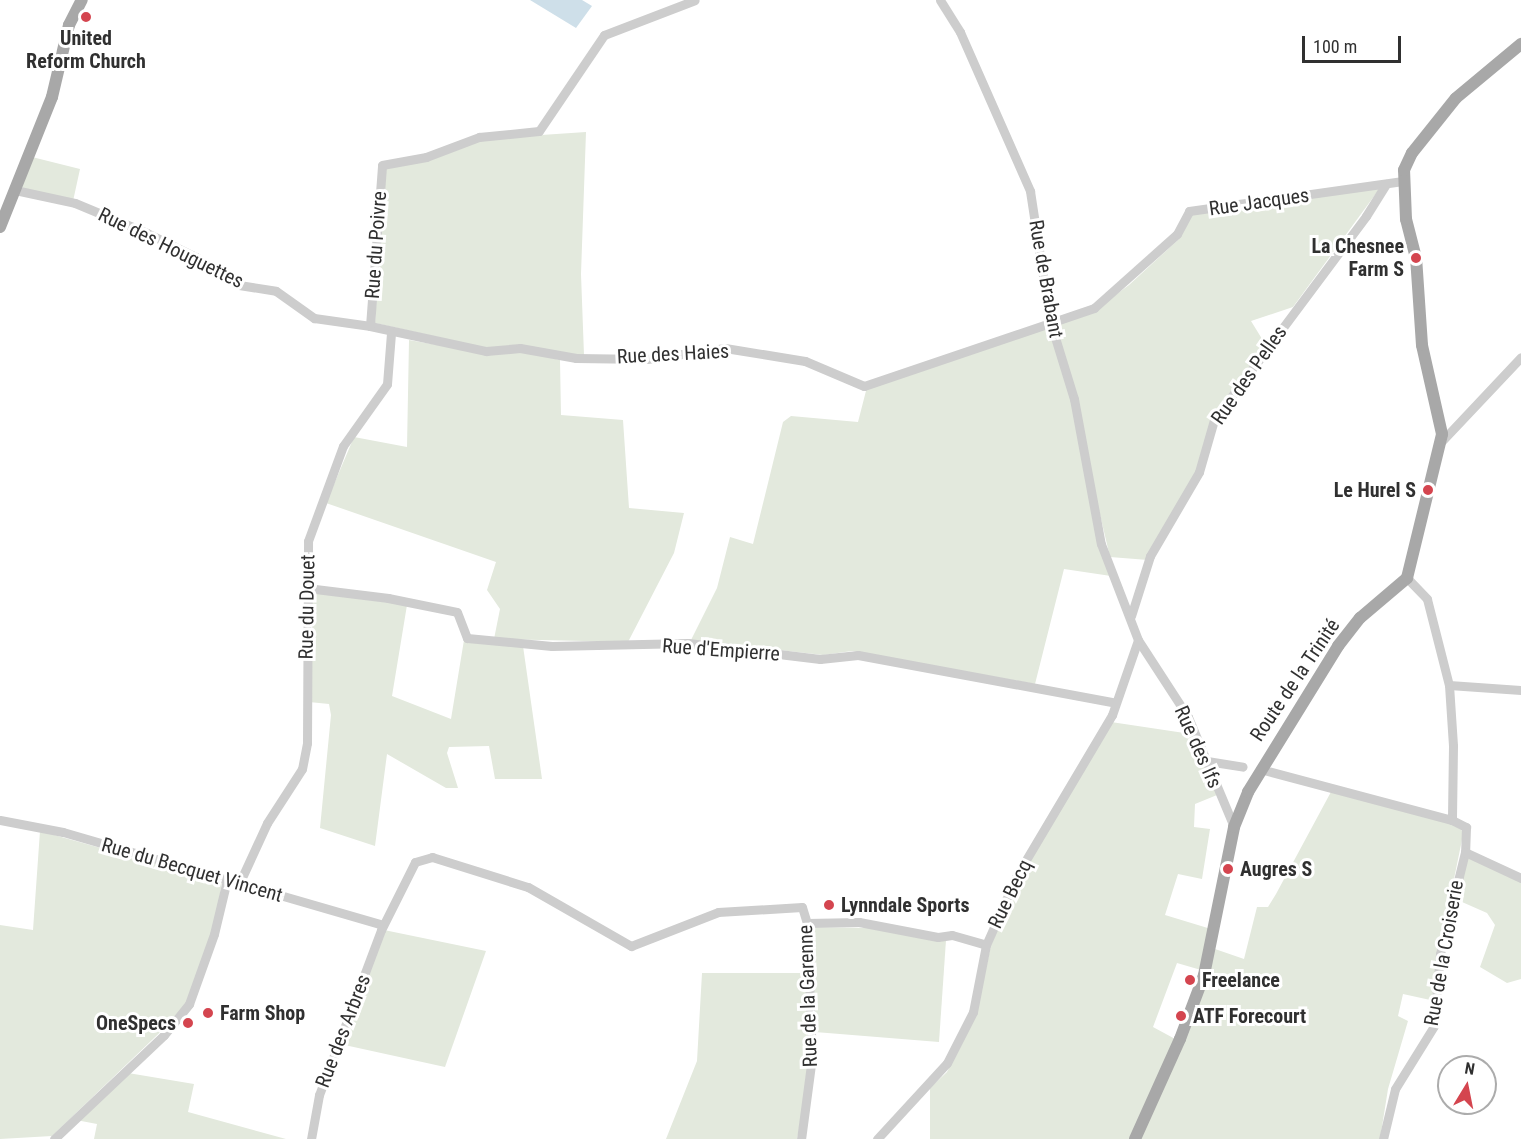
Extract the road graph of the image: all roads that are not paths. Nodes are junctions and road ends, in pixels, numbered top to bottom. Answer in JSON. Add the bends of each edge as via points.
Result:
{"nodes":[{"id":1,"x":82,"y":0,"type":"edge"},
{"id":2,"x":696,"y":0,"type":"edge"},
{"id":3,"x":940,"y":0,"type":"edge"},
{"id":4,"x":1521,"y":44,"type":"edge"},
{"id":5,"x":1403,"y":181,"type":"junction"},
{"id":6,"x":1386,"y":184,"type":"junction"},
{"id":7,"x":15,"y":190,"type":"junction"},
{"id":8,"x":1,"y":217,"type":"edge"},
{"id":9,"x":1050,"y":321,"type":"junction"},
{"id":10,"x":370,"y":326,"type":"junction"},
{"id":11,"x":391,"y":333,"type":"junction"},
{"id":12,"x":1521,"y":357,"type":"edge"},
{"id":13,"x":1440,"y":443,"type":"junction"},
{"id":14,"x":1407,"y":578,"type":"junction"},
{"id":15,"x":307,"y":588,"type":"junction"},
{"id":16,"x":1131,"y":616,"type":"junction"},
{"id":17,"x":1138,"y":640,"type":"junction"},
{"id":18,"x":1449,"y":685,"type":"junction"},
{"id":19,"x":1521,"y":690,"type":"edge"},
{"id":20,"x":1116,"y":703,"type":"junction"},
{"id":21,"x":1207,"y":761,"type":"junction"},
{"id":22,"x":1243,"y":767,"type":"dead end"},
{"id":23,"x":1260,"y":769,"type":"junction"},
{"id":24,"x":0,"y":820,"type":"edge"},
{"id":25,"x":1452,"y":820,"type":"junction"},
{"id":26,"x":1234,"y":827,"type":"junction"},
{"id":27,"x":1465,"y":852,"type":"junction"},
{"id":28,"x":1521,"y":878,"type":"edge"},
{"id":29,"x":227,"y":880,"type":"junction"},
{"id":30,"x":239,"y":884,"type":"junction"},
{"id":31,"x":807,"y":923,"type":"junction"},
{"id":32,"x":383,"y":925,"type":"junction"},
{"id":33,"x":986,"y":945,"type":"junction"},
{"id":34,"x":54,"y":1139,"type":"edge"},
{"id":35,"x":311,"y":1139,"type":"edge"},
{"id":36,"x":801,"y":1139,"type":"edge"},
{"id":37,"x":877,"y":1139,"type":"edge"},
{"id":38,"x":1135,"y":1139,"type":"edge"},
{"id":39,"x":1383,"y":1139,"type":"edge"}],
"edges":[{"from":1,"to":7,"type":"main road","via":[[69,25],[52,97]]},
{"from":2,"to":10,"type":"street","name":"Rue du Poivre","via":[[604,35],[539,131],[478,137],[426,157],[382,165]]},
{"from":3,"to":9,"type":"street","name":"Rue de Brabant","via":[[960,32],[1030,191]]},
{"from":4,"to":5,"type":"main road","via":[[1456,98],[1412,153]]},
{"from":5,"to":6,"type":"street","name":"Rue Jacques"},
{"from":5,"to":13,"type":"main road","via":[[1406,219],[1416,258],[1422,345],[1442,434]]},
{"from":6,"to":9,"type":"street","name":"Rue Jacques","via":[[1189,212],[1170,242],[1094,308]]},
{"from":6,"to":16,"type":"street","name":"Rue des Pelles","via":[[1214,420],[1199,472],[1150,556]]},
{"from":7,"to":8,"type":"main road"},
{"from":7,"to":10,"type":"street","name":"Rue des Houguettes","via":[[75,204],[147,233],[196,257],[239,285],[276,291],[314,318]]},
{"from":9,"to":11,"type":"street","name":"Rue des Haies","via":[[864,386],[805,361],[725,348],[646,359],[576,358],[520,348],[486,351]]},
{"from":9,"to":16,"type":"street","name":"Rue de Brabant","via":[[1074,399],[1101,544]]},
{"from":10,"to":11,"type":"street","name":"Rue des Houguettes"},
{"from":11,"to":15,"type":"street","name":"Rue du Douet","via":[[387,384],[343,446],[308,541]]},
{"from":12,"to":13,"type":"street"},
{"from":13,"to":14,"type":"main road"},
{"from":14,"to":18,"type":"street","via":[[1427,598]]},
{"from":14,"to":23,"type":"main road","name":"Route de la Trinité","via":[[1360,618],[1338,646]]},
{"from":15,"to":20,"type":"street","name":"Rue d'Empierre","via":[[457,612],[467,638],[552,646],[688,643],[820,659],[858,655]]},
{"from":15,"to":30,"type":"street","name":"Rue du Douet","via":[[307,743],[302,769],[267,823]]},
{"from":16,"to":17,"type":"street","name":"Rue de Brabant"},
{"from":17,"to":20,"type":"street","name":"Rue Becq"},
{"from":17,"to":21,"type":"street","name":"Rue des Ifs","via":[[1188,717]]},
{"from":18,"to":19,"type":"street"},
{"from":18,"to":25,"type":"street"},
{"from":20,"to":33,"type":"street","name":"Rue Becq","via":[[1017,875]]},
{"from":21,"to":22,"type":"street"},
{"from":21,"to":26,"type":"street","name":"Rue des Ifs"},
{"from":23,"to":25,"type":"street"},
{"from":23,"to":26,"type":"main road","name":"Route de la Trinité"},
{"from":24,"to":29,"type":"street","name":"Rue du Becquet Vincent","via":[[45,828]]},
{"from":25,"to":27,"type":"street","name":"Rue de la Croiserie","via":[[1466,827]]},
{"from":26,"to":38,"type":"main road","name":"Route de la Trinité","via":[[1204,975]]},
{"from":27,"to":28,"type":"street"},
{"from":27,"to":39,"type":"street","name":"Rue de la Croiserie","via":[[1440,954],[1434,1026],[1395,1089]]},
{"from":29,"to":30,"type":"street","name":"Rue du Becquet Vincent"},
{"from":29,"to":34,"type":"street","via":[[214,934],[189,1004],[164,1035]]},
{"from":30,"to":32,"type":"street","name":"Rue du Becquet Vincent"},
{"from":31,"to":32,"type":"street","name":"Rue de la Garenne","via":[[802,907],[737,908],[631,946],[528,887],[432,857],[415,862]]},
{"from":31,"to":33,"type":"street","via":[[859,922],[938,937],[952,935]]},
{"from":31,"to":36,"type":"street","name":"Rue de la Garenne","via":[[812,1057]]},
{"from":32,"to":35,"type":"street","name":"Rue des Arbres","via":[[319,1095]]},
{"from":33,"to":37,"type":"street","name":"Rue Becq","via":[[973,1012],[947,1064]]}]}
